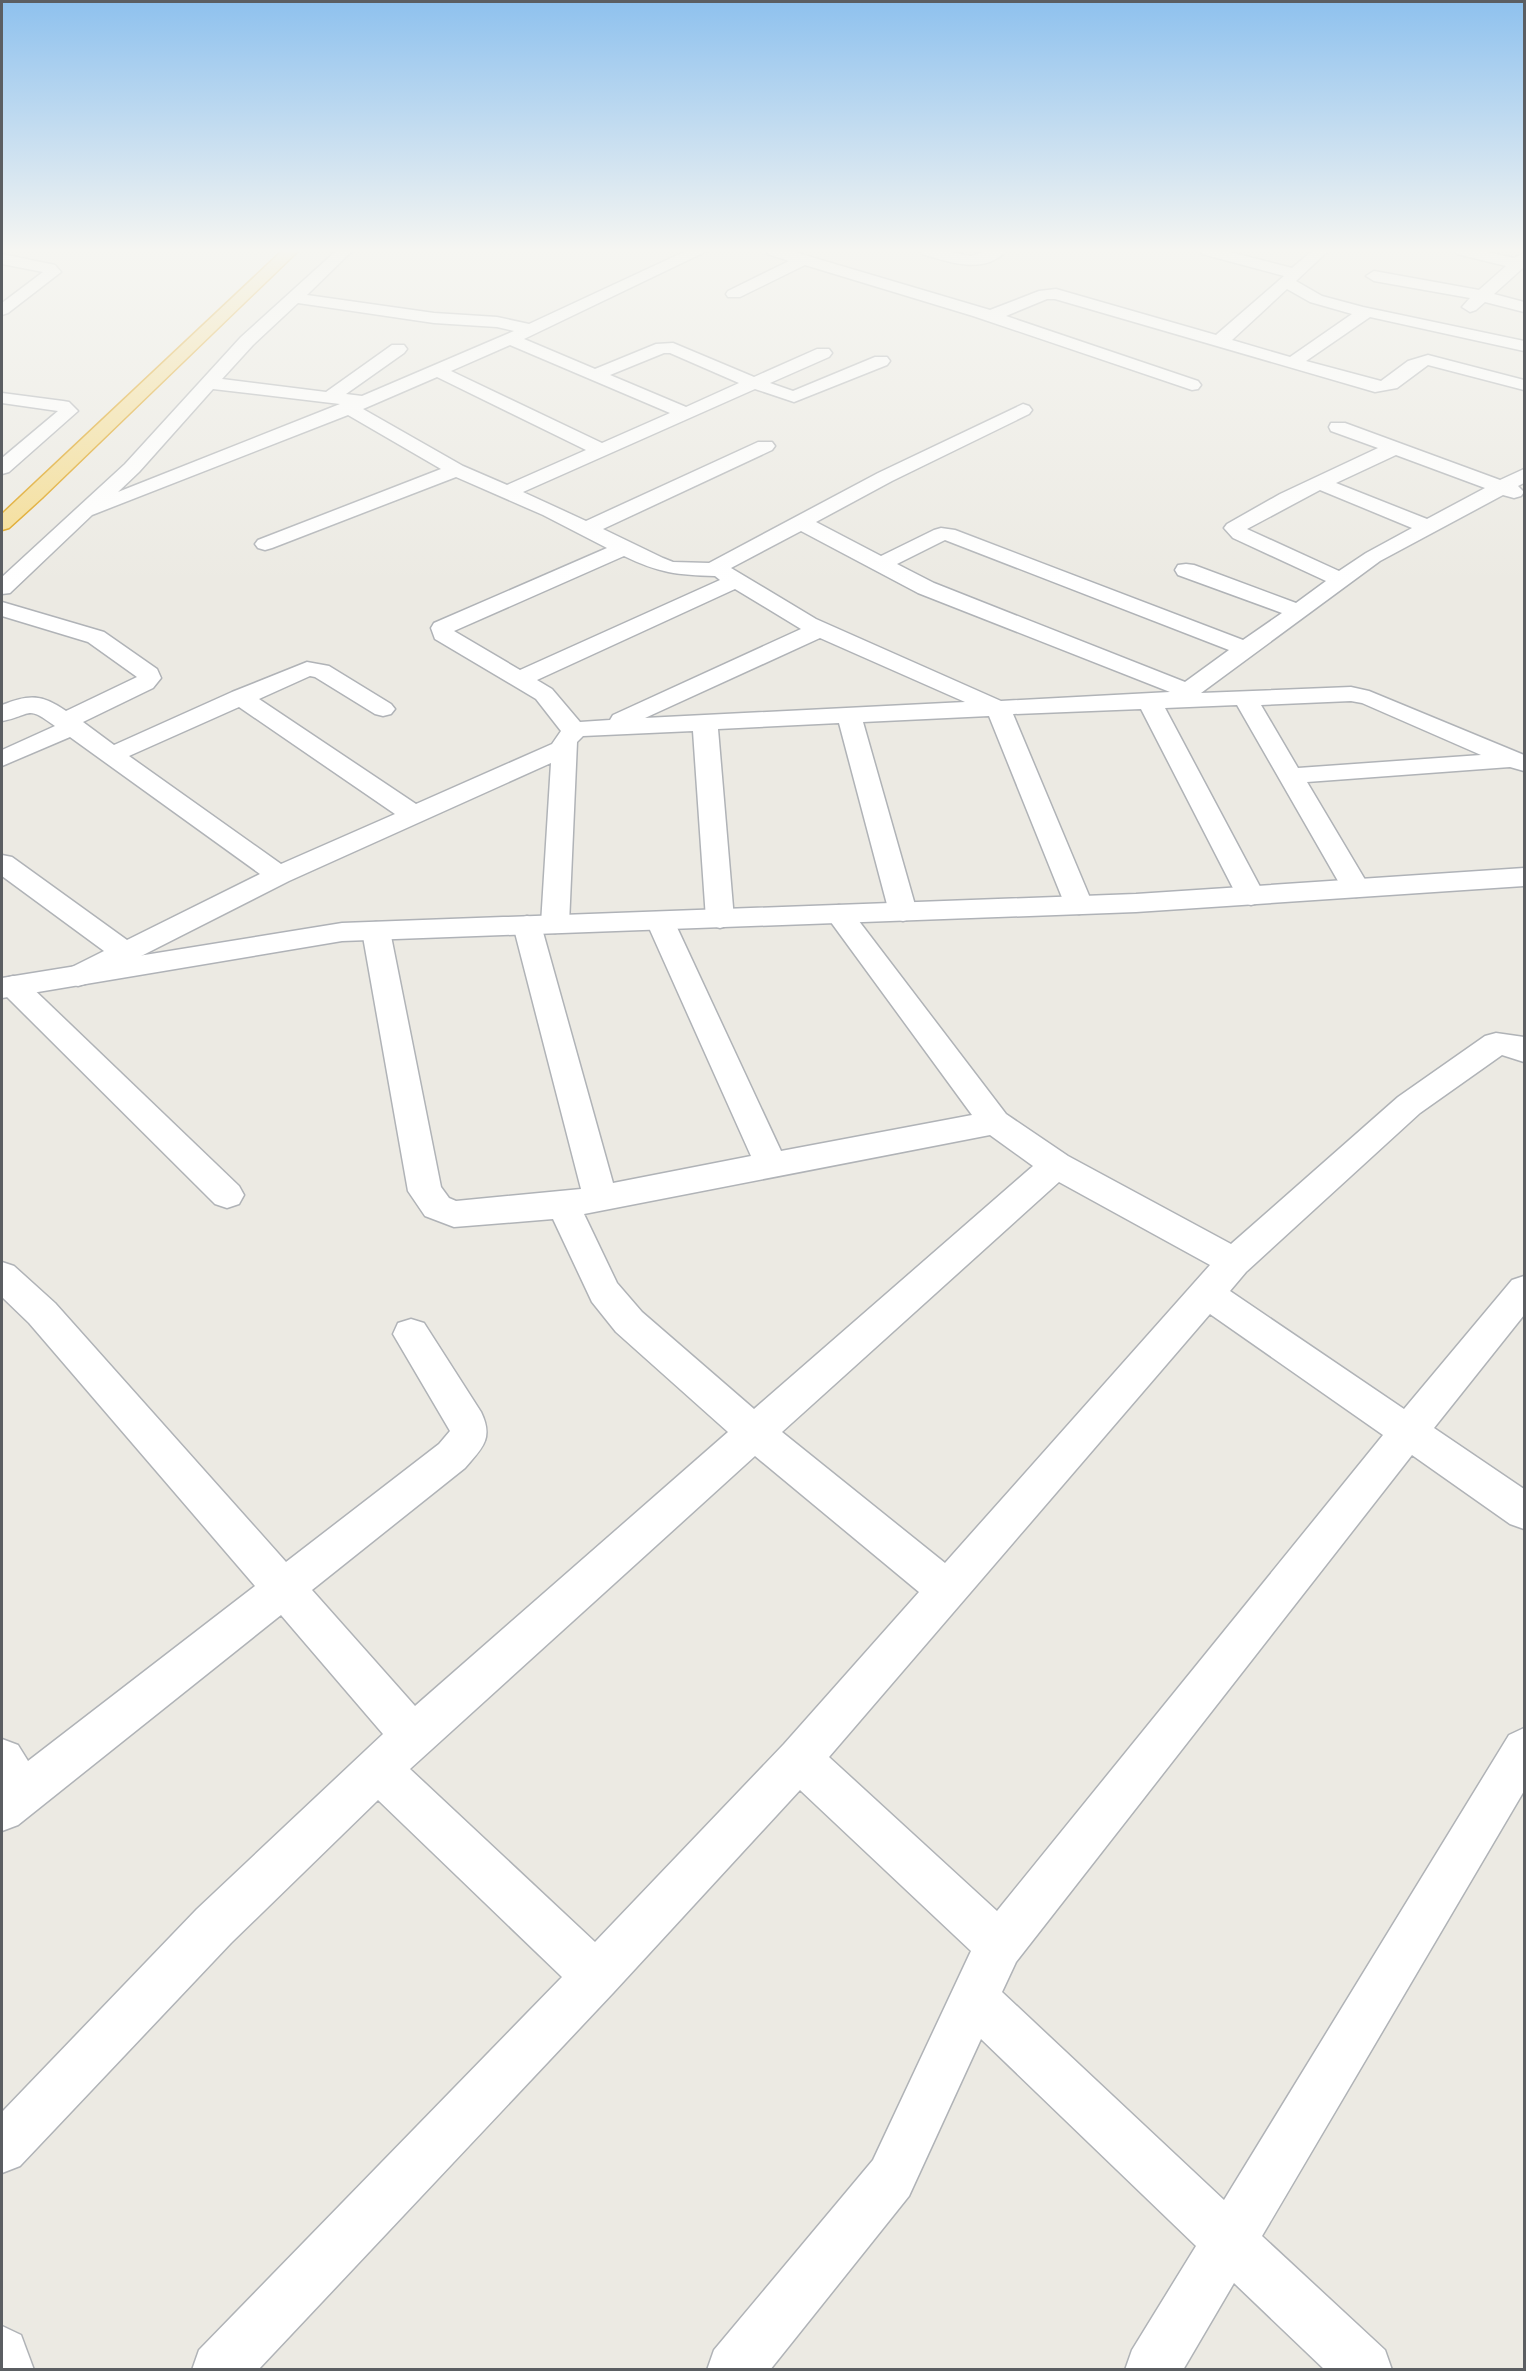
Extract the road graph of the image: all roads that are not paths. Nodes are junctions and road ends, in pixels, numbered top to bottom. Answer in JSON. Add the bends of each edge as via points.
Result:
{"nodes":[{"id":1,"x":175,"y":362,"type":"edge"},
{"id":2,"x":228,"y":362,"type":"edge"},
{"id":3,"x":386,"y":362,"type":"edge"},
{"id":4,"x":455,"y":362,"type":"edge"},
{"id":5,"x":563,"y":362,"type":"edge"},
{"id":6,"x":630,"y":362,"type":"edge"},
{"id":7,"x":706,"y":362,"type":"edge"},
{"id":8,"x":802,"y":362,"type":"edge"},
{"id":9,"x":880,"y":362,"type":"edge"},
{"id":10,"x":1124,"y":362,"type":"edge"},
{"id":11,"x":1287,"y":362,"type":"edge"},
{"id":12,"x":1418,"y":362,"type":"edge"},
{"id":13,"x":1434,"y":362,"type":"edge"},
{"id":14,"x":1292,"y":363,"type":"joint"},
{"id":15,"x":435,"y":370,"type":"junction"},
{"id":16,"x":595,"y":375,"type":"junction"},
{"id":17,"x":209,"y":383,"type":"junction"},
{"id":18,"x":754,"y":383,"type":"junction"},
{"id":19,"x":1192,"y":385,"type":"dead end"},
{"id":20,"x":1524,"y":386,"type":"edge"},
{"id":21,"x":2,"y":398,"type":"edge"},
{"id":22,"x":346,"y":402,"type":"junction"},
{"id":23,"x":1023,"y":410,"type":"dead end"},
{"id":24,"x":686,"y":413,"type":"junction"},
{"id":25,"x":1338,"y":427,"type":"dead end"},
{"id":26,"x":765,"y":446,"type":"dead end"},
{"id":27,"x":601,"y":450,"type":"junction"},
{"id":28,"x":1390,"y":451,"type":"junction"},
{"id":29,"x":2,"y":468,"type":"edge"},
{"id":30,"x":456,"y":470,"type":"junction"},
{"id":31,"x":1524,"y":475,"type":"edge"},
{"id":32,"x":1320,"y":483,"type":"junction"},
{"id":33,"x":507,"y":492,"type":"junction"},
{"id":34,"x":1491,"y":493,"type":"junction"},
{"id":35,"x":1524,"y":495,"type":"edge"},
{"id":36,"x":86,"y":511,"type":"junction"},
{"id":37,"x":800,"y":522,"type":"junction"},
{"id":38,"x":2,"y":524,"type":"edge"},
{"id":39,"x":1428,"y":527,"type":"junction"},
{"id":40,"x":586,"y":528,"type":"junction"},
{"id":41,"x":265,"y":544,"type":"dead end"},
{"id":42,"x":624,"y":548,"type":"junction"},
{"id":43,"x":880,"y":565,"type":"junction"},
{"id":44,"x":1186,"y":570,"type":"dead end"},
{"id":45,"x":726,"y":576,"type":"junction"},
{"id":46,"x":1341,"y":580,"type":"junction"},
{"id":47,"x":2,"y":588,"type":"edge"},
{"id":48,"x":2,"y":609,"type":"edge"},
{"id":49,"x":1298,"y":611,"type":"junction"},
{"id":50,"x":820,"y":629,"type":"junction"},
{"id":51,"x":1246,"y":649,"type":"junction"},
{"id":52,"x":520,"y":679,"type":"junction"},
{"id":53,"x":240,"y":697,"type":"junction"},
{"id":54,"x":1170,"y":697,"type":"junction"},
{"id":55,"x":1245,"y":698,"type":"junction"},
{"id":56,"x":998,"y":708,"type":"junction"},
{"id":57,"x":383,"y":709,"type":"dead end"},
{"id":58,"x":2,"y":714,"type":"edge"},
{"id":59,"x":849,"y":714,"type":"junction"},
{"id":60,"x":705,"y":722,"type":"junction"},
{"id":61,"x":71,"y":723,"type":"junction"},
{"id":62,"x":607,"y":728,"type":"junction"},
{"id":63,"x":569,"y":740,"type":"junction"},
{"id":64,"x":112,"y":754,"type":"junction"},
{"id":65,"x":2,"y":759,"type":"edge"},
{"id":66,"x":1520,"y":762,"type":"edge"},
{"id":67,"x":1291,"y":776,"type":"junction"},
{"id":68,"x":415,"y":815,"type":"junction"},
{"id":69,"x":2,"y":862,"type":"edge"},
{"id":70,"x":279,"y":874,"type":"junction"},
{"id":71,"x":1524,"y":877,"type":"edge"},
{"id":72,"x":1356,"y":888,"type":"junction"},
{"id":73,"x":1251,"y":896,"type":"junction"},
{"id":74,"x":1079,"y":905,"type":"junction"},
{"id":75,"x":903,"y":912,"type":"junction"},
{"id":76,"x":839,"y":914,"type":"junction"},
{"id":77,"x":720,"y":919,"type":"junction"},
{"id":78,"x":660,"y":921,"type":"junction"},
{"id":79,"x":541,"y":925,"type":"junction"},
{"id":80,"x":376,"y":931,"type":"junction"},
{"id":81,"x":124,"y":952,"type":"junction"},
{"id":82,"x":78,"y":975,"type":"junction"},
{"id":83,"x":7,"y":987,"type":"edge"},
{"id":84,"x":1524,"y":1051,"type":"edge"},
{"id":85,"x":995,"y":1122,"type":"junction"},
{"id":86,"x":771,"y":1164,"type":"junction"},
{"id":87,"x":1056,"y":1165,"type":"junction"},
{"id":88,"x":228,"y":1195,"type":"dead end"},
{"id":89,"x":600,"y":1197,"type":"junction"},
{"id":90,"x":563,"y":1205,"type":"junction"},
{"id":91,"x":1234,"y":1262,"type":"junction"},
{"id":92,"x":2,"y":1276,"type":"edge"},
{"id":93,"x":1524,"y":1290,"type":"edge"},
{"id":94,"x":1207,"y":1294,"type":"junction"},
{"id":95,"x":411,"y":1334,"type":"dead end"},
{"id":96,"x":1408,"y":1432,"type":"junction"},
{"id":97,"x":755,"y":1433,"type":"junction"},
{"id":98,"x":1524,"y":1511,"type":"edge"},
{"id":99,"x":284,"y":1588,"type":"junction"},
{"id":100,"x":947,"y":1590,"type":"junction"},
{"id":101,"x":413,"y":1736,"type":"junction"},
{"id":102,"x":1524,"y":1750,"type":"edge"},
{"id":103,"x":799,"y":1760,"type":"junction"},
{"id":104,"x":378,"y":1770,"type":"junction"},
{"id":105,"x":9,"y":1787,"type":"edge"},
{"id":106,"x":999,"y":1945,"type":"junction"},
{"id":107,"x":596,"y":1976,"type":"junction"},
{"id":108,"x":974,"y":1999,"type":"junction"},
{"id":109,"x":2,"y":2148,"type":"edge"},
{"id":110,"x":1229,"y":2240,"type":"junction"},
{"id":111,"x":2,"y":2354,"type":"edge"},
{"id":112,"x":6,"y":2370,"type":"edge"},
{"id":113,"x":219,"y":2370,"type":"edge"},
{"id":114,"x":734,"y":2370,"type":"edge"},
{"id":115,"x":1152,"y":2370,"type":"edge"},
{"id":116,"x":1365,"y":2370,"type":"edge"}],
"edges":[{"from":1,"to":38,"type":"highway"},
{"from":2,"to":17,"type":"street"},
{"from":3,"to":22,"type":"street"},
{"from":4,"to":15,"type":"street"},
{"from":5,"to":16,"type":"street"},
{"from":6,"to":16,"type":"street"},
{"from":7,"to":18,"type":"street"},
{"from":8,"to":18,"type":"street"},
{"from":9,"to":18,"type":"street","via":[[801,396],[786,396]]},
{"from":10,"to":19,"type":"street"},
{"from":11,"to":14,"type":"street"},
{"from":12,"to":14,"type":"street","via":[[1392,386],[1382,388]]},
{"from":13,"to":20,"type":"street"},
{"from":15,"to":22,"type":"street"},
{"from":15,"to":27,"type":"street"},
{"from":16,"to":24,"type":"street"},
{"from":17,"to":22,"type":"street"},
{"from":17,"to":36,"type":"street","via":[[132,468]]},
{"from":18,"to":24,"type":"street"},
{"from":21,"to":29,"type":"street","via":[[63,406],[69,411]]},
{"from":22,"to":30,"type":"street"},
{"from":22,"to":36,"type":"street","via":[[246,450]]},
{"from":23,"to":37,"type":"street"},
{"from":24,"to":27,"type":"street"},
{"from":25,"to":28,"type":"street"},
{"from":26,"to":40,"type":"street"},
{"from":27,"to":33,"type":"street"},
{"from":28,"to":32,"type":"street"},
{"from":28,"to":34,"type":"street"},
{"from":30,"to":33,"type":"street"},
{"from":30,"to":41,"type":"street"},
{"from":31,"to":34,"type":"street"},
{"from":32,"to":39,"type":"street"},
{"from":32,"to":46,"type":"street","via":[[1234,528]]},
{"from":33,"to":40,"type":"street"},
{"from":34,"to":35,"type":"street"},
{"from":34,"to":39,"type":"street"},
{"from":36,"to":47,"type":"street"},
{"from":37,"to":43,"type":"street"},
{"from":37,"to":45,"type":"street","via":[[718,565]]},
{"from":39,"to":46,"type":"street","via":[[1381,552]]},
{"from":40,"to":42,"type":"street"},
{"from":42,"to":45,"type":"street","via":[[666,567]]},
{"from":42,"to":52,"type":"street","via":[[442,628],[443,634]]},
{"from":43,"to":51,"type":"street","via":[[948,534]]},
{"from":43,"to":54,"type":"street"},
{"from":44,"to":49,"type":"street"},
{"from":45,"to":50,"type":"street"},
{"from":45,"to":52,"type":"street"},
{"from":46,"to":49,"type":"street"},
{"from":48,"to":61,"type":"street","via":[[96,637],[148,674],[145,683]]},
{"from":49,"to":51,"type":"street"},
{"from":50,"to":56,"type":"street"},
{"from":50,"to":62,"type":"street"},
{"from":51,"to":54,"type":"street"},
{"from":52,"to":63,"type":"street","via":[[544,694]]},
{"from":53,"to":57,"type":"street","via":[[307,669],[321,671]]},
{"from":53,"to":64,"type":"street"},
{"from":53,"to":68,"type":"street"},
{"from":54,"to":55,"type":"street"},
{"from":54,"to":56,"type":"street"},
{"from":54,"to":73,"type":"street"},
{"from":55,"to":66,"type":"street","via":[[1360,696]]},
{"from":55,"to":67,"type":"street"},
{"from":56,"to":59,"type":"street"},
{"from":56,"to":74,"type":"street"},
{"from":58,"to":61,"type":"street","via":[[37,703]]},
{"from":59,"to":60,"type":"street"},
{"from":59,"to":75,"type":"street"},
{"from":60,"to":62,"type":"street"},
{"from":60,"to":77,"type":"street"},
{"from":61,"to":64,"type":"street"},
{"from":61,"to":65,"type":"street"},
{"from":62,"to":63,"type":"street"},
{"from":63,"to":68,"type":"street"},
{"from":63,"to":79,"type":"street"},
{"from":64,"to":70,"type":"street"},
{"from":66,"to":67,"type":"street"},
{"from":67,"to":72,"type":"street"},
{"from":68,"to":70,"type":"street"},
{"from":69,"to":81,"type":"street"},
{"from":70,"to":81,"type":"street"},
{"from":71,"to":72,"type":"street"},
{"from":72,"to":73,"type":"street"},
{"from":73,"to":74,"type":"street"},
{"from":74,"to":75,"type":"street"},
{"from":75,"to":76,"type":"street"},
{"from":76,"to":77,"type":"street"},
{"from":76,"to":85,"type":"street"},
{"from":77,"to":78,"type":"street"},
{"from":78,"to":79,"type":"street"},
{"from":78,"to":86,"type":"street"},
{"from":79,"to":80,"type":"street"},
{"from":79,"to":89,"type":"street"},
{"from":80,"to":82,"type":"street","via":[[342,932]]},
{"from":80,"to":90,"type":"street","via":[[425,1191],[437,1207],[454,1214]]},
{"from":81,"to":82,"type":"street"},
{"from":82,"to":83,"type":"street"},
{"from":83,"to":88,"type":"street"},
{"from":84,"to":91,"type":"street","via":[[1515,1045],[1496,1044],[1409,1105]]},
{"from":85,"to":86,"type":"street"},
{"from":85,"to":87,"type":"street"},
{"from":86,"to":89,"type":"street"},
{"from":87,"to":91,"type":"street"},
{"from":87,"to":97,"type":"street"},
{"from":89,"to":90,"type":"street"},
{"from":90,"to":97,"type":"street","via":[[615,1307]]},
{"from":91,"to":94,"type":"street"},
{"from":92,"to":99,"type":"street","via":[[42,1313]]},
{"from":93,"to":96,"type":"street"},
{"from":94,"to":96,"type":"street"},
{"from":94,"to":100,"type":"street"},
{"from":95,"to":99,"type":"street","via":[[468,1424],[469,1436],[452,1456]]},
{"from":96,"to":98,"type":"street"},
{"from":96,"to":106,"type":"street"},
{"from":97,"to":100,"type":"street"},
{"from":97,"to":101,"type":"street"},
{"from":99,"to":101,"type":"street"},
{"from":99,"to":105,"type":"street"},
{"from":100,"to":103,"type":"street"},
{"from":101,"to":104,"type":"street"},
{"from":102,"to":110,"type":"street"},
{"from":103,"to":106,"type":"street"},
{"from":103,"to":107,"type":"street"},
{"from":104,"to":107,"type":"street"},
{"from":104,"to":109,"type":"street","via":[[214,1926]]},
{"from":106,"to":108,"type":"street"},
{"from":107,"to":113,"type":"street"},
{"from":108,"to":110,"type":"street"},
{"from":108,"to":114,"type":"street","via":[[891,2178]]},
{"from":110,"to":115,"type":"street"},
{"from":110,"to":116,"type":"street"},
{"from":111,"to":112,"type":"street"}]}
